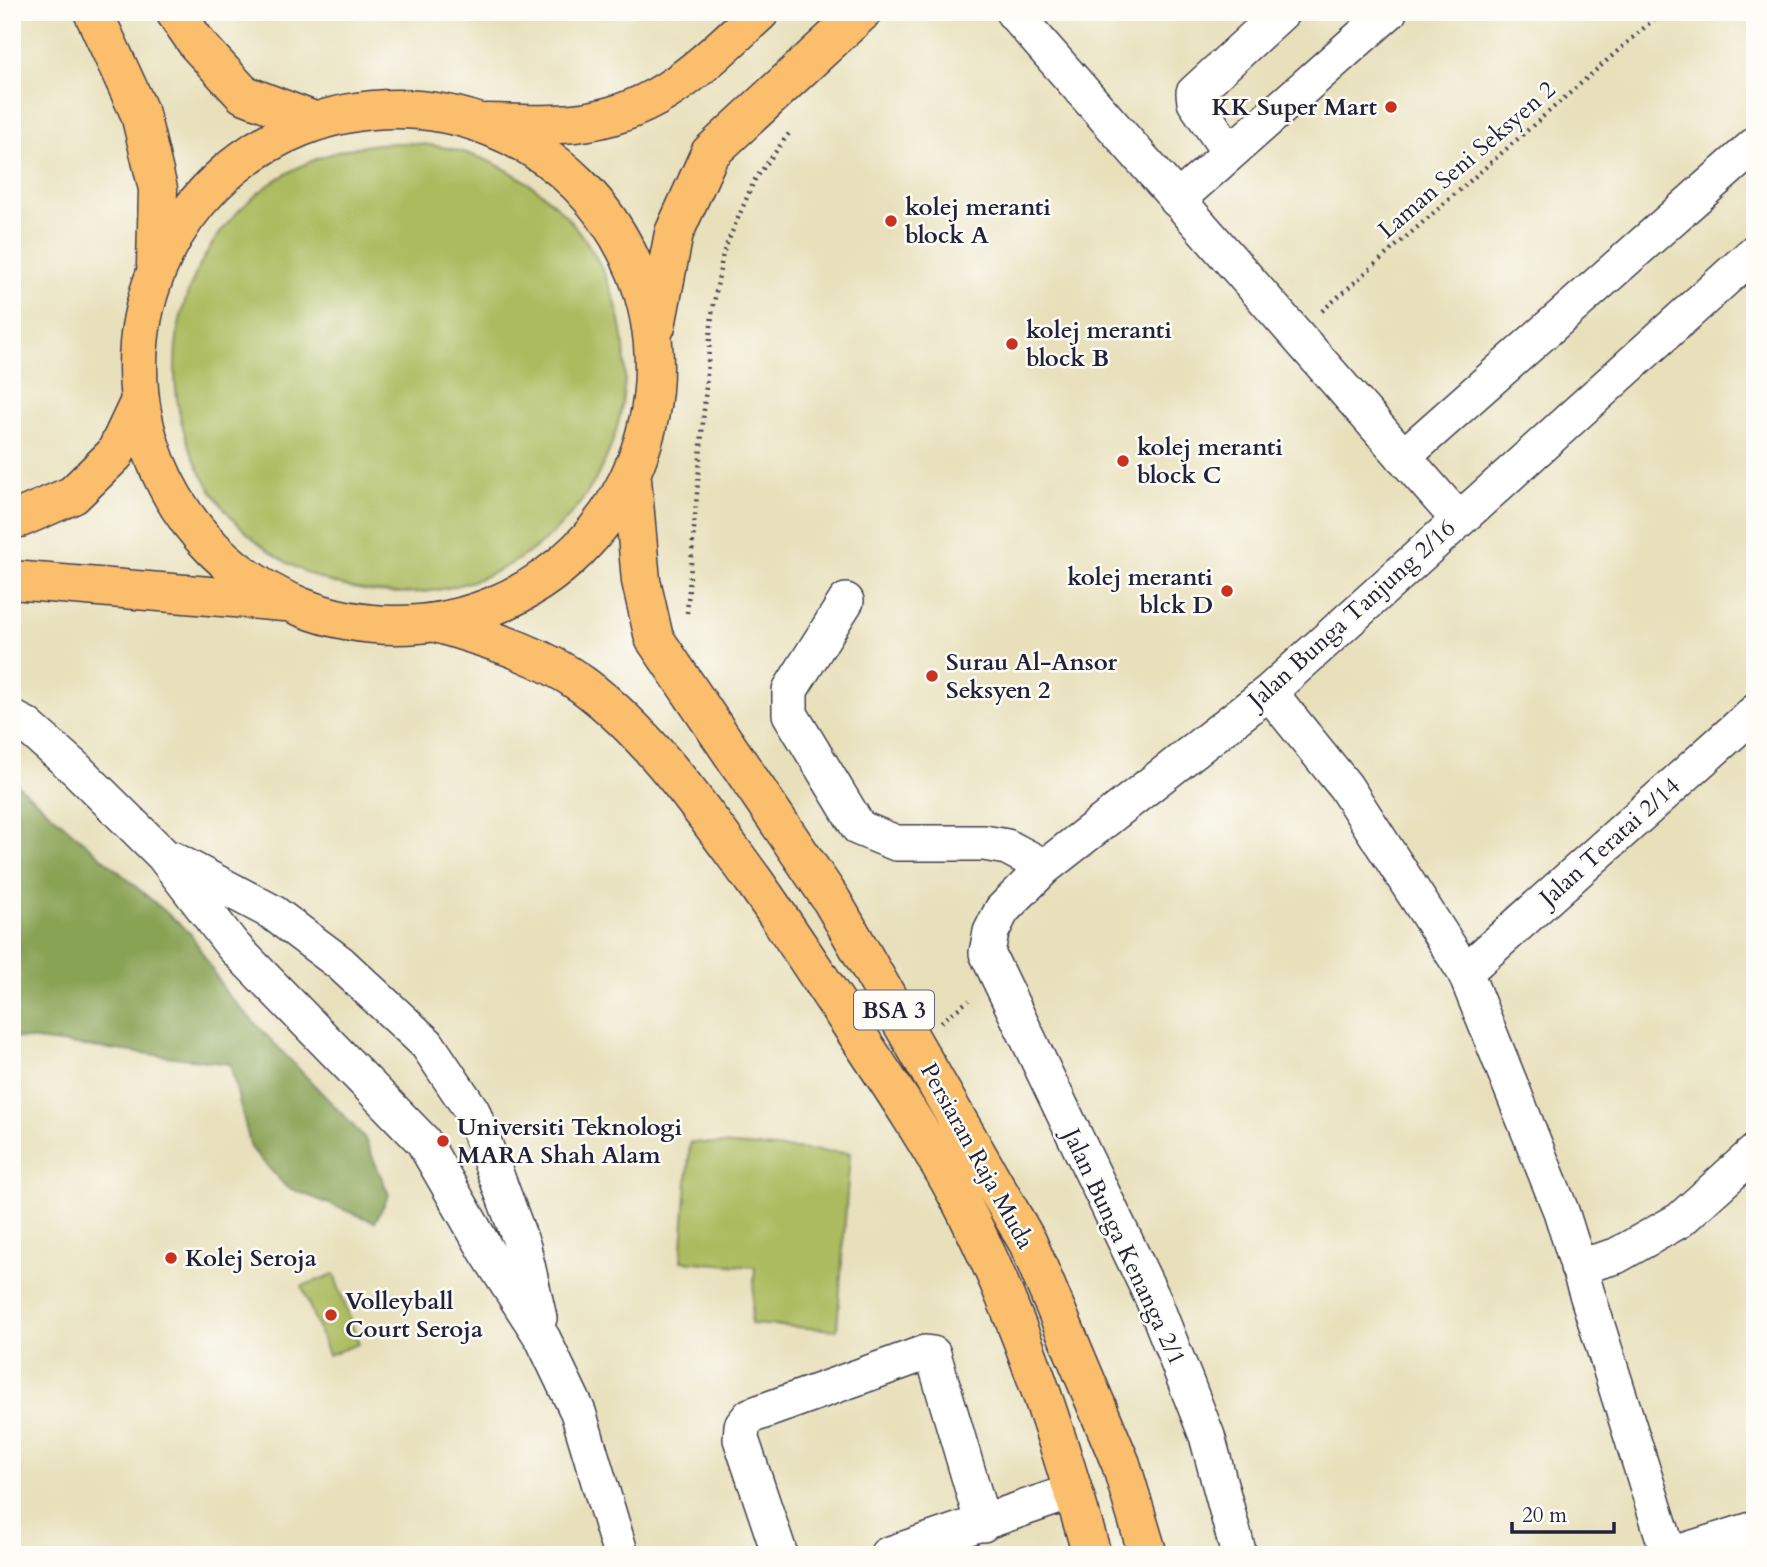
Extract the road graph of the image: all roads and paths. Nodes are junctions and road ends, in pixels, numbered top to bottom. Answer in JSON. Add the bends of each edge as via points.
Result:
{"nodes":[{"id":1,"x":93,"y":12,"type":"edge"},
{"id":2,"x":175,"y":12,"type":"edge"},
{"id":3,"x":760,"y":12,"type":"edge"},
{"id":4,"x":862,"y":12,"type":"edge"},
{"id":5,"x":1013,"y":12,"type":"edge"},
{"id":6,"x":1282,"y":12,"type":"edge"},
{"id":7,"x":1389,"y":12,"type":"edge"},
{"id":8,"x":1662,"y":12,"type":"edge"},
{"id":9,"x":314,"y":121,"type":"junction"},
{"id":10,"x":485,"y":123,"type":"junction"},
{"id":11,"x":792,"y":129,"type":"dead end"},
{"id":12,"x":1755,"y":145,"type":"edge"},
{"id":13,"x":1230,"y":153,"type":"junction"},
{"id":14,"x":1177,"y":200,"type":"junction"},
{"id":15,"x":1755,"y":252,"type":"edge"},
{"id":16,"x":156,"y":266,"type":"junction"},
{"id":17,"x":656,"y":326,"type":"junction"},
{"id":18,"x":1295,"y":334,"type":"junction"},
{"id":19,"x":138,"y":405,"type":"junction"},
{"id":20,"x":1404,"y":457,"type":"junction"},
{"id":21,"x":632,"y":480,"type":"junction"},
{"id":22,"x":12,"y":518,"type":"edge"},
{"id":23,"x":1458,"y":519,"type":"junction"},
{"id":24,"x":12,"y":580,"type":"edge"},
{"id":25,"x":846,"y":601,"type":"dead end"},
{"id":26,"x":286,"y":602,"type":"junction"},
{"id":27,"x":687,"y":622,"type":"dead end"},
{"id":28,"x":436,"y":624,"type":"junction"},
{"id":29,"x":1269,"y":692,"type":"junction"},
{"id":30,"x":1755,"y":712,"type":"edge"},
{"id":31,"x":12,"y":718,"type":"edge"},
{"id":32,"x":163,"y":855,"type":"junction"},
{"id":33,"x":1045,"y":867,"type":"junction"},
{"id":34,"x":1465,"y":972,"type":"junction"},
{"id":35,"x":1002,"y":986,"type":"joint"},
{"id":36,"x":933,"y":1011,"type":"dead end"},
{"id":37,"x":947,"y":1033,"type":"dead end"},
{"id":38,"x":1755,"y":1152,"type":"edge"},
{"id":39,"x":1578,"y":1267,"type":"junction"},
{"id":40,"x":543,"y":1339,"type":"junction"},
{"id":41,"x":1074,"y":1491,"type":"junction"},
{"id":42,"x":983,"y":1524,"type":"junction"},
{"id":43,"x":1755,"y":1529,"type":"edge"},
{"id":44,"x":621,"y":1555,"type":"edge"},
{"id":45,"x":779,"y":1555,"type":"edge"},
{"id":46,"x":887,"y":1555,"type":"edge"},
{"id":47,"x":1092,"y":1555,"type":"edge"},
{"id":48,"x":1148,"y":1555,"type":"edge"},
{"id":49,"x":1239,"y":1555,"type":"edge"},
{"id":50,"x":1670,"y":1555,"type":"edge"}],
"edges":[{"from":1,"to":16,"type":"main road","via":[[140,114],[158,189]]},
{"from":2,"to":9,"type":"main road","via":[[243,94]]},
{"from":3,"to":10,"type":"main road","via":[[668,93],[629,112],[574,123]]},
{"from":4,"to":17,"type":"main road","via":[[709,153],[674,233]]},
{"from":5,"to":14,"type":"street"},
{"from":6,"to":13,"type":"street","via":[[1194,93],[1195,102]]},
{"from":7,"to":13,"type":"street"},
{"from":8,"to":18,"type":"path","name":"Laman Seni Seksyen 2"},
{"from":9,"to":10,"type":"main road","via":[[400,108]]},
{"from":9,"to":16,"type":"main road","via":[[248,153],[194,203]]},
{"from":10,"to":17,"type":"main road","via":[[561,165],[618,229]]},
{"from":11,"to":27,"type":"path","via":[[754,181],[723,253],[712,314]]},
{"from":12,"to":20,"type":"street"},
{"from":13,"to":14,"type":"street"},
{"from":14,"to":18,"type":"street"},
{"from":15,"to":23,"type":"street","name":"Jalan Bunga Tanjung 2/16"},
{"from":16,"to":19,"type":"main road","via":[[137,334]]},
{"from":17,"to":21,"type":"main road","via":[[656,396]]},
{"from":18,"to":20,"type":"street"},
{"from":19,"to":22,"type":"main road","via":[[115,454],[73,495]]},
{"from":19,"to":26,"type":"main road","via":[[164,486],[215,554]]},
{"from":20,"to":23,"type":"street"},
{"from":21,"to":28,"type":"main road","via":[[581,551],[515,599]]},
{"from":21,"to":48,"type":"main road","name":"Persiaran Raja Muda","number":"BSA 3","via":[[640,581],[654,638],[832,901],[1028,1244],[1121,1464]]},
{"from":23,"to":29,"type":"street","name":"Jalan Bunga Tanjung 2/16"},
{"from":24,"to":26,"type":"main road"},
{"from":25,"to":33,"type":"street","via":[[790,690],[790,714],[859,828],[896,844],[1007,847]]},
{"from":26,"to":28,"type":"main road","via":[[359,624]]},
{"from":28,"to":41,"type":"main road","name":"Persiaran Raja Muda","number":"BSA 3","via":[[503,643],[584,686],[646,743],[739,862],[905,1106],[960,1201],[1008,1305]]},
{"from":29,"to":33,"type":"street","name":"Jalan Bunga Tanjung 2/16"},
{"from":29,"to":34,"type":"street","via":[[1345,786]]},
{"from":30,"to":34,"type":"street","name":"Jalan Teratai 2/14"},
{"from":31,"to":32,"type":"street","via":[[76,769]]},
{"from":32,"to":40,"type":"street","via":[[233,946],[423,1141]]},
{"from":32,"to":40,"type":"street","via":[[272,912],[340,963],[427,1044],[472,1111],[523,1247]]},
{"from":33,"to":35,"type":"street","name":"Jalan Bunga Tanjung 2/16","via":[[1002,910],[991,932],[987,953]]},
{"from":34,"to":39,"type":"street","via":[[1561,1211]]},
{"from":35,"to":49,"type":"street","name":"Jalan Bunga Kenanga 2/1","via":[[1153,1299],[1207,1436]]},
{"from":36,"to":37,"type":"path"},
{"from":38,"to":39,"type":"street","via":[[1680,1220],[1616,1256]]},
{"from":39,"to":50,"type":"street"},
{"from":40,"to":44,"type":"street","via":[[578,1412]]},
{"from":41,"to":42,"type":"street"},
{"from":41,"to":47,"type":"main road","name":"Persiaran Raja Muda","number":"BSA 3"},
{"from":42,"to":45,"type":"street","via":[[933,1354],[925,1353],[750,1416],[742,1426],[741,1439]]},
{"from":42,"to":46,"type":"street"},
{"from":43,"to":50,"type":"street"}]}
